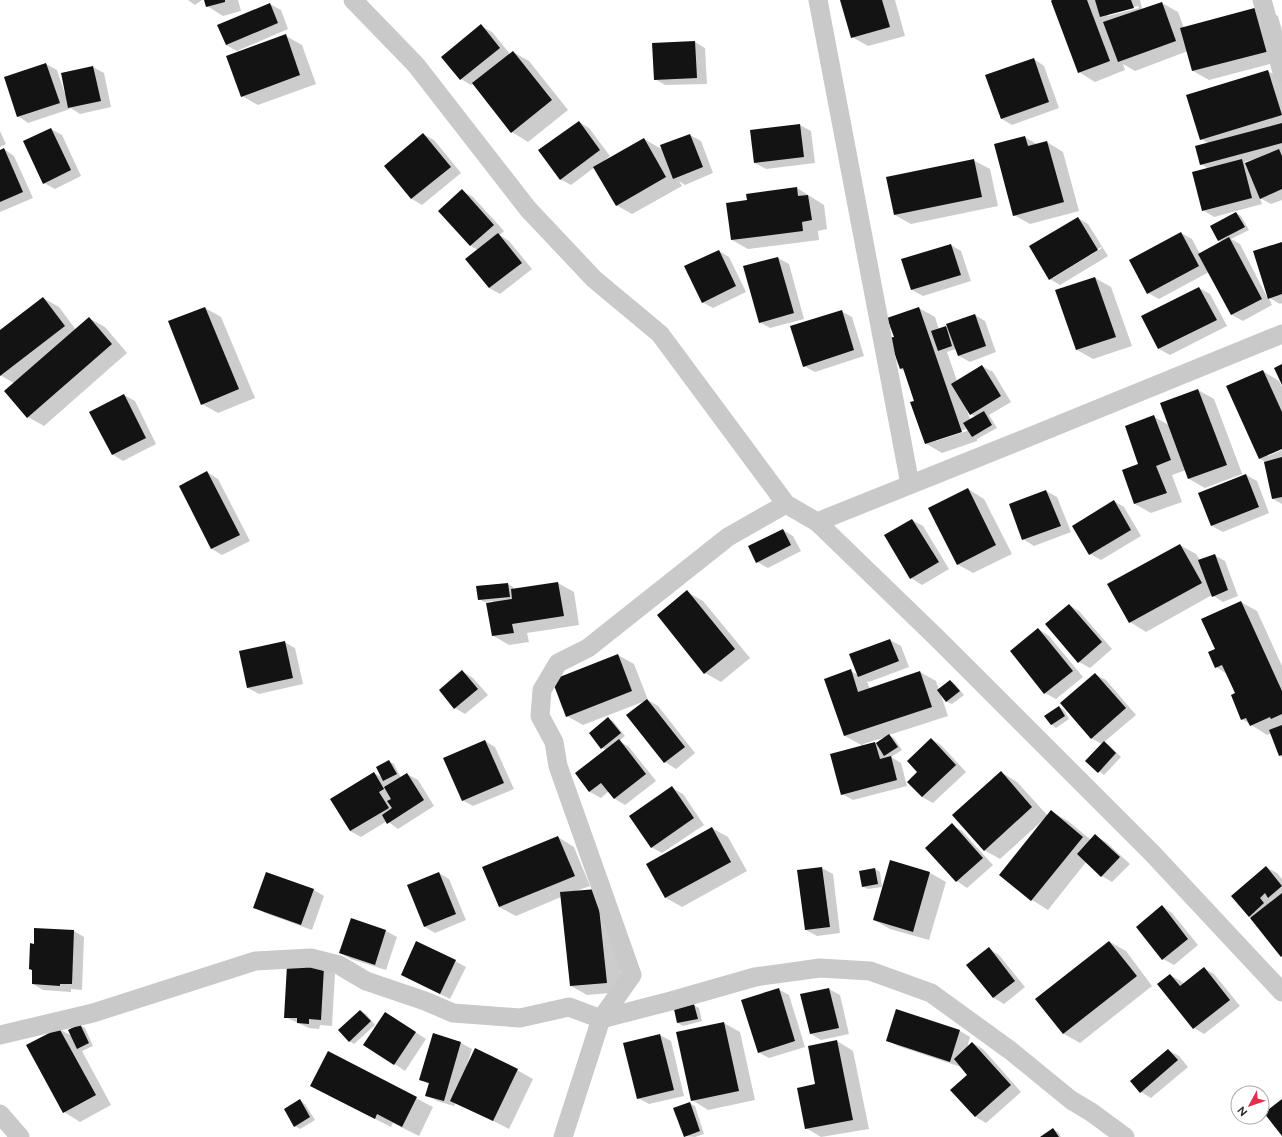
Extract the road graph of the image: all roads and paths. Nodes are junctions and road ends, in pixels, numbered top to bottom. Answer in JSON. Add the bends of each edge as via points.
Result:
{"nodes":[{"id":1,"x":353,"y":0,"type":"edge"},
{"id":2,"x":818,"y":0,"type":"edge"},
{"id":3,"x":1262,"y":0,"type":"edge"},
{"id":4,"x":1282,"y":72,"type":"edge"},
{"id":5,"x":1282,"y":334,"type":"edge"},
{"id":6,"x":910,"y":484,"type":"junction"},
{"id":7,"x":786,"y":504,"type":"junction"},
{"id":8,"x":817,"y":522,"type":"junction"},
{"id":9,"x":1282,"y":992,"type":"edge"},
{"id":10,"x":601,"y":1018,"type":"junction"},
{"id":11,"x":0,"y":1035,"type":"edge"},
{"id":12,"x":1,"y":1117,"type":"edge"},
{"id":13,"x":20,"y":1137,"type":"edge"},
{"id":14,"x":563,"y":1137,"type":"edge"},
{"id":15,"x":1125,"y":1137,"type":"edge"}],
"edges":[{"from":1,"to":7,"type":"street","via":[[416,65],[528,209],[594,279],[660,334]]},
{"from":2,"to":6,"type":"street"},
{"from":3,"to":4,"type":"street"},
{"from":5,"to":6,"type":"street"},
{"from":6,"to":8,"type":"street"},
{"from":7,"to":8,"type":"street"},
{"from":7,"to":10,"type":"street","via":[[728,537],[588,648],[558,663],[542,690],[540,716],[554,742],[558,766],[632,975]]},
{"from":8,"to":9,"type":"street","via":[[1152,853]]},
{"from":10,"to":11,"type":"street","via":[[568,1007],[520,1018],[453,1013],[366,981],[339,965],[311,958],[255,961],[93,1013]]},
{"from":10,"to":14,"type":"street"},
{"from":10,"to":15,"type":"street","via":[[755,977],[820,968],[870,971],[931,993],[1011,1051],[1071,1100]]},
{"from":12,"to":13,"type":"street"}]}
